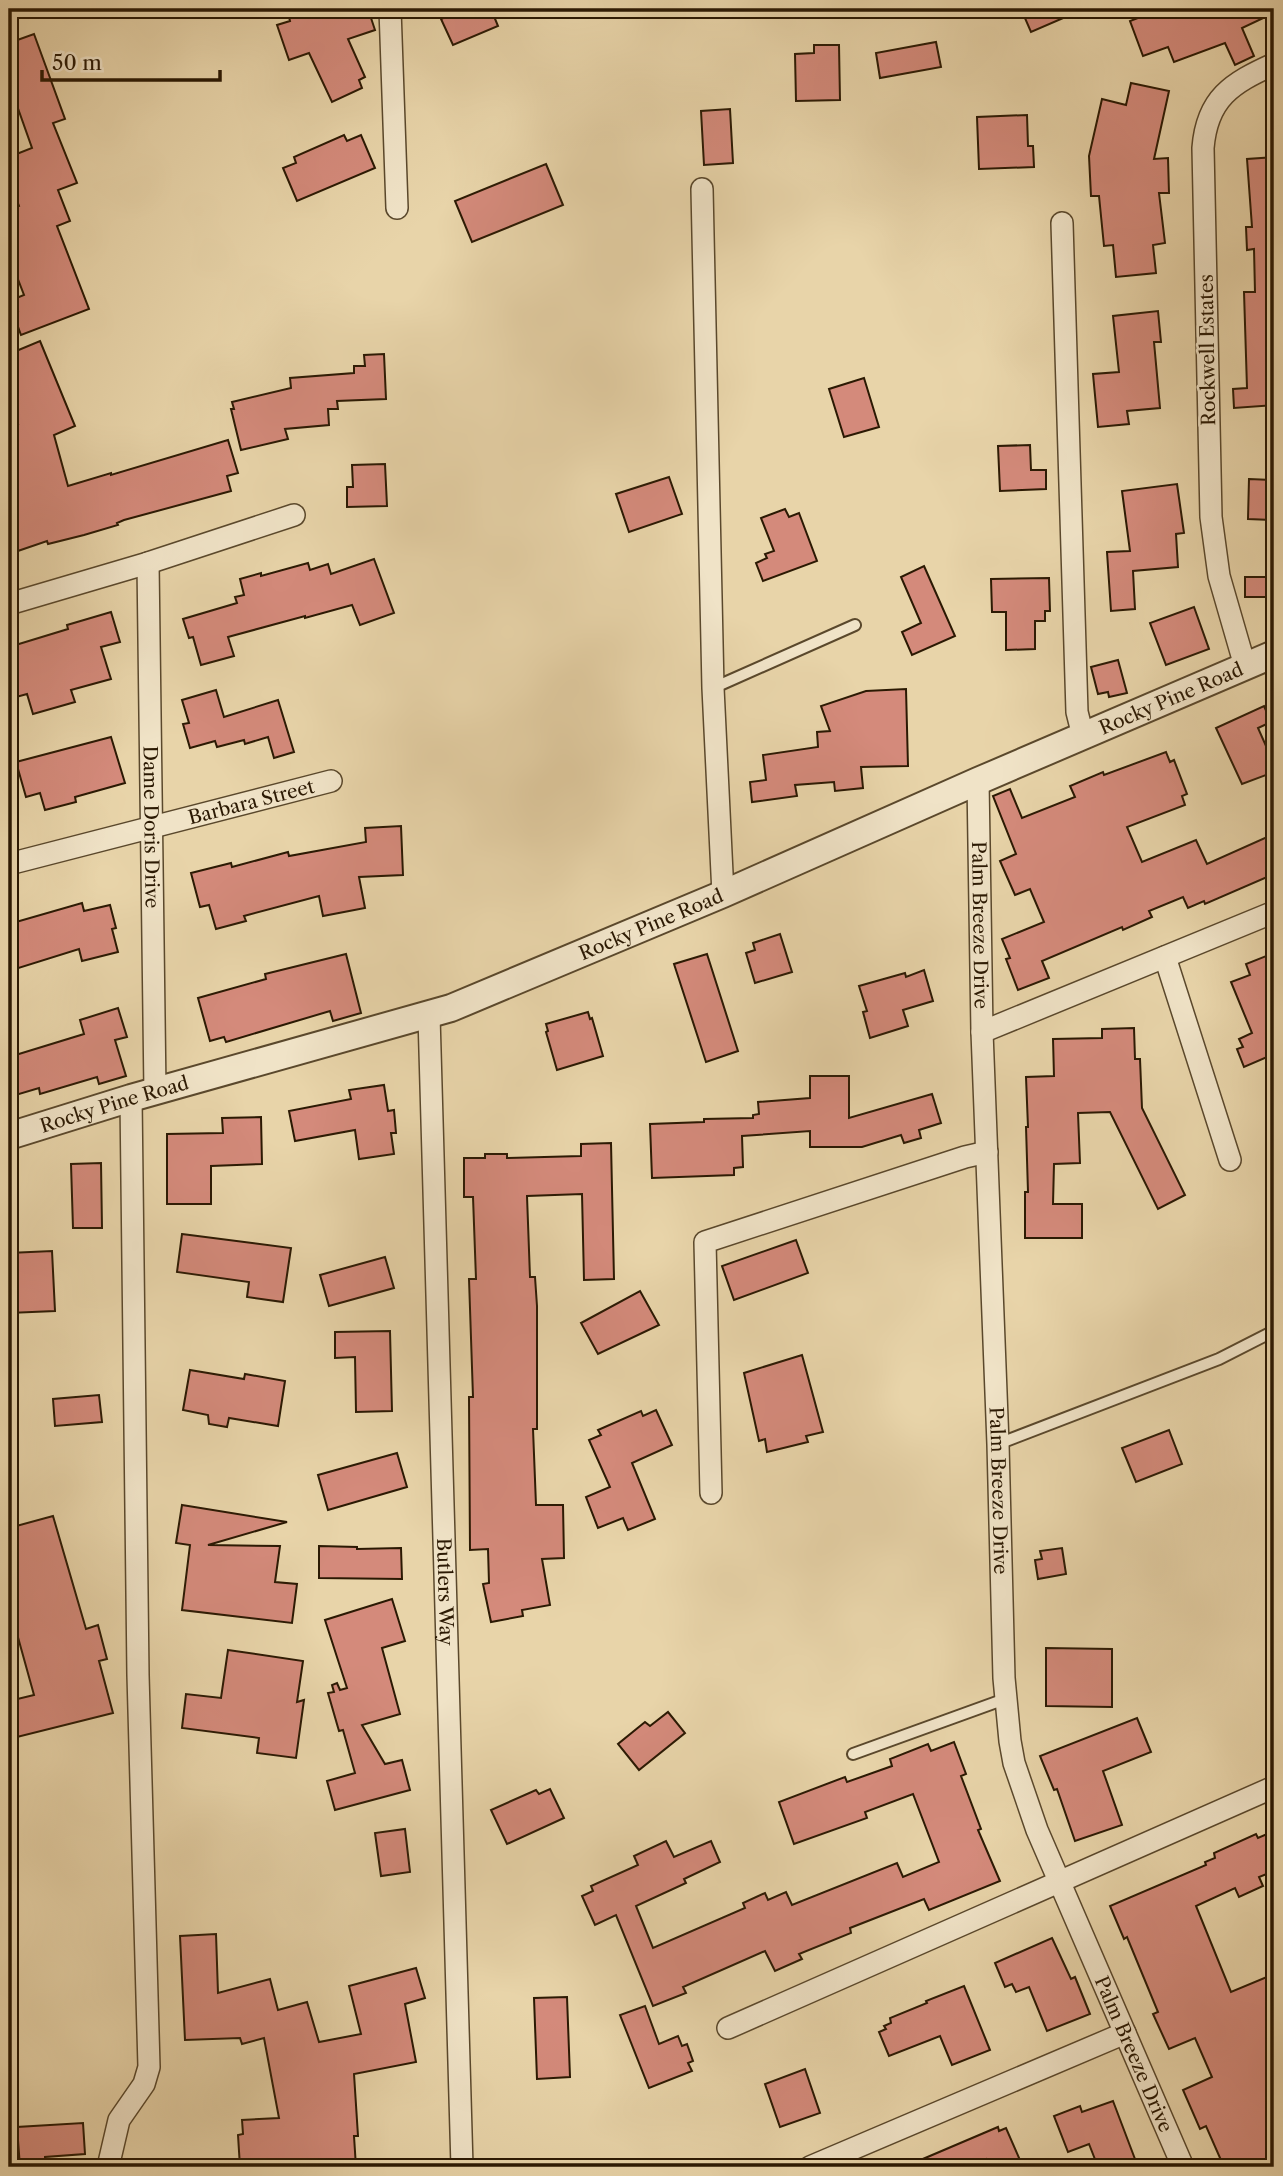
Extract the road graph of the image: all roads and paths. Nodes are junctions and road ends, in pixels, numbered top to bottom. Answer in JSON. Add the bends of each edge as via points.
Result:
{"nodes":[{"id":1,"x":390,"y":9,"type":"edge"},
{"id":2,"x":1274,"y":64,"type":"edge"},
{"id":3,"x":702,"y":189,"type":"dead end"},
{"id":4,"x":397,"y":208,"type":"dead end"},
{"id":5,"x":1062,"y":222,"type":"dead end"},
{"id":6,"x":294,"y":515,"type":"dead end"},
{"id":7,"x":148,"y":563,"type":"junction"},
{"id":8,"x":9,"y":604,"type":"edge"},
{"id":9,"x":855,"y":625,"type":"dead end"},
{"id":10,"x":1274,"y":654,"type":"edge"},
{"id":11,"x":1245,"y":666,"type":"junction"},
{"id":12,"x":713,"y":688,"type":"junction"},
{"id":13,"x":1083,"y":736,"type":"junction"},
{"id":14,"x":331,"y":781,"type":"dead end"},
{"id":15,"x":978,"y":781,"type":"junction"},
{"id":16,"x":152,"y":827,"type":"junction"},
{"id":17,"x":9,"y":864,"type":"edge"},
{"id":18,"x":723,"y":894,"type":"junction"},
{"id":19,"x":1274,"y":912,"type":"edge"},
{"id":20,"x":1165,"y":957,"type":"junction"},
{"id":21,"x":429,"y":1016,"type":"junction"},
{"id":22,"x":982,"y":1032,"type":"junction"},
{"id":23,"x":143,"y":1095,"type":"junction"},
{"id":24,"x":9,"y":1136,"type":"edge"},
{"id":25,"x":986,"y":1152,"type":"junction"},
{"id":26,"x":1230,"y":1160,"type":"dead end"},
{"id":27,"x":1274,"y":1331,"type":"edge"},
{"id":28,"x":998,"y":1444,"type":"junction"},
{"id":29,"x":711,"y":1493,"type":"dead end"},
{"id":30,"x":1005,"y":1699,"type":"junction"},
{"id":31,"x":853,"y":1754,"type":"dead end"},
{"id":32,"x":1274,"y":1787,"type":"edge"},
{"id":33,"x":1059,"y":1884,"type":"junction"},
{"id":34,"x":728,"y":2028,"type":"dead end"},
{"id":35,"x":1125,"y":2033,"type":"junction"},
{"id":36,"x":108,"y":2167,"type":"edge"},
{"id":37,"x":462,"y":2167,"type":"edge"},
{"id":38,"x":810,"y":2167,"type":"edge"},
{"id":39,"x":1183,"y":2167,"type":"edge"}],
"edges":[{"from":1,"to":4,"type":"street"},
{"from":2,"to":11,"type":"street","name":"Rockwell Estates","via":[[1220,97],[1208,120],[1202,148],[1211,517],[1219,576]]},
{"from":3,"to":12,"type":"street"},
{"from":5,"to":13,"type":"street","via":[[1077,712]]},
{"from":6,"to":7,"type":"street"},
{"from":7,"to":8,"type":"street"},
{"from":7,"to":16,"type":"street","name":"Dame Doris Drive"},
{"from":9,"to":12,"type":"lane"},
{"from":10,"to":11,"type":"street","name":"Rocky Pine Road"},
{"from":11,"to":13,"type":"street","name":"Rocky Pine Road"},
{"from":12,"to":18,"type":"street"},
{"from":13,"to":15,"type":"street","name":"Rocky Pine Road"},
{"from":14,"to":16,"type":"street","name":"Barbara Street"},
{"from":15,"to":18,"type":"street","name":"Rocky Pine Road"},
{"from":15,"to":22,"type":"street","name":"Palm Breeze Drive"},
{"from":16,"to":17,"type":"street","name":"Barbara Street"},
{"from":16,"to":23,"type":"street","name":"Dame Doris Drive"},
{"from":18,"to":21,"type":"street","name":"Rocky Pine Road"},
{"from":19,"to":20,"type":"street"},
{"from":20,"to":22,"type":"street"},
{"from":20,"to":26,"type":"street"},
{"from":21,"to":23,"type":"street","name":"Rocky Pine Road"},
{"from":21,"to":37,"type":"street","name":"Butlers Way"},
{"from":22,"to":25,"type":"street","name":"Palm Breeze Drive"},
{"from":23,"to":24,"type":"street","name":"Rocky Pine Road"},
{"from":23,"to":36,"type":"street","name":"Dame Doris Drive","via":[[138,1675],[149,2067],[144,2084],[119,2120]]},
{"from":25,"to":28,"type":"street","name":"Palm Breeze Drive"},
{"from":25,"to":29,"type":"street","via":[[705,1242]]},
{"from":27,"to":28,"type":"lane","via":[[1219,1359]]},
{"from":28,"to":30,"type":"street","name":"Palm Breeze Drive"},
{"from":30,"to":31,"type":"lane"},
{"from":30,"to":33,"type":"street","name":"Palm Breeze Drive","via":[[1022,1791]]},
{"from":32,"to":33,"type":"street"},
{"from":33,"to":34,"type":"street"},
{"from":33,"to":35,"type":"street","name":"Palm Breeze Drive"},
{"from":35,"to":38,"type":"street"},
{"from":35,"to":39,"type":"street","name":"Palm Breeze Drive"}]}
